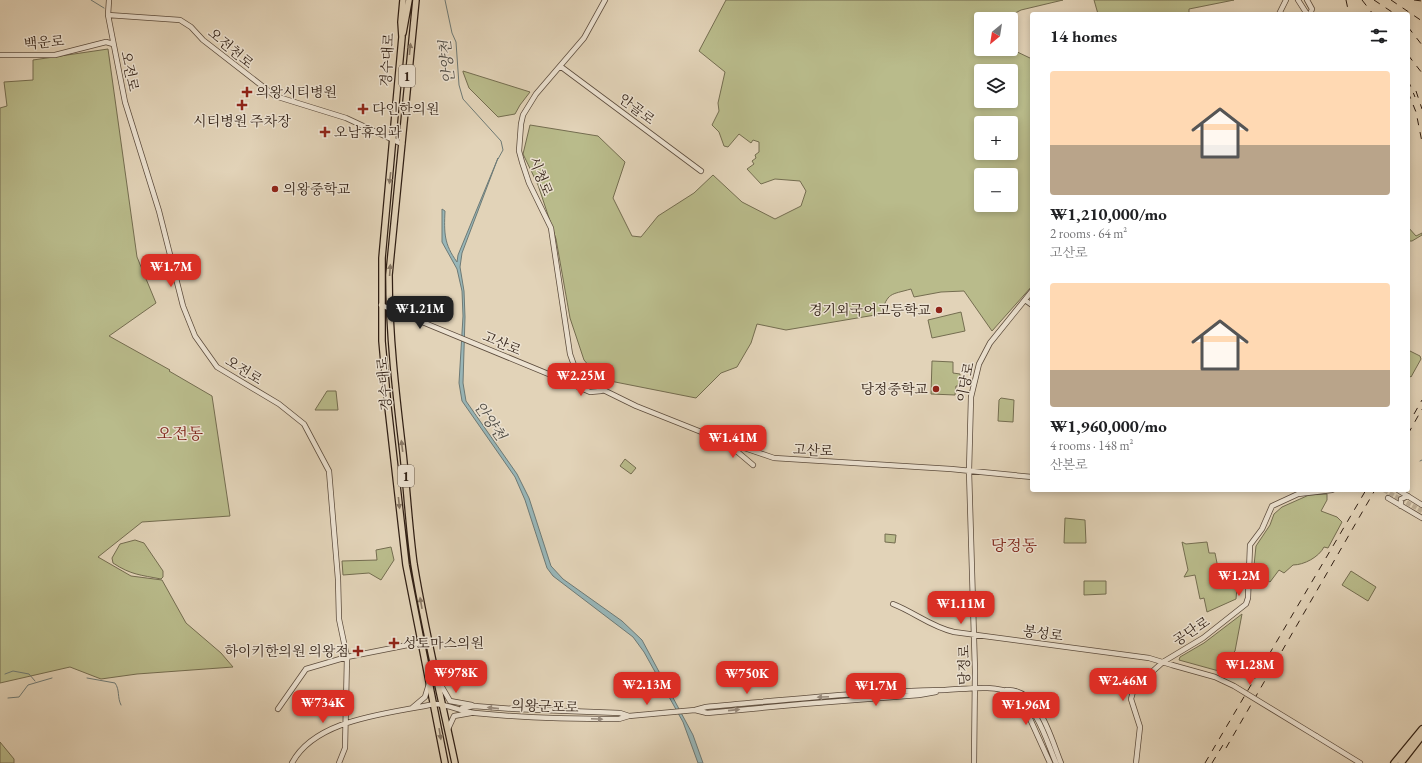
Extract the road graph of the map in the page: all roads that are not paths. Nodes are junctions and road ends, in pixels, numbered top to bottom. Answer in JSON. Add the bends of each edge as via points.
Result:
{"nodes":[{"id":1,"x":109,"y":0,"type":"edge"},
{"id":2,"x":404,"y":0,"type":"edge"},
{"id":3,"x":408,"y":0,"type":"edge"},
{"id":4,"x":415,"y":0,"type":"edge"},
{"id":5,"x":605,"y":0,"type":"edge"},
{"id":6,"x":1286,"y":0,"type":"edge"},
{"id":7,"x":1298,"y":0,"type":"edge"},
{"id":8,"x":1307,"y":0,"type":"edge"},
{"id":9,"x":1280,"y":12,"type":"edge"},
{"id":10,"x":1307,"y":12,"type":"edge"},
{"id":11,"x":1310,"y":12,"type":"edge"},
{"id":12,"x":108,"y":15,"type":"junction"},
{"id":13,"x":402,"y":37,"type":"junction"},
{"id":14,"x":114,"y":44,"type":"junction"},
{"id":15,"x":0,"y":55,"type":"edge"},
{"id":16,"x":560,"y":66,"type":"junction"},
{"id":17,"x":393,"y":139,"type":"junction"},
{"id":18,"x":402,"y":144,"type":"junction"},
{"id":19,"x":701,"y":171,"type":"dead end"},
{"id":20,"x":1030,"y":294,"type":"edge"},
{"id":21,"x":1025,"y":300,"type":"junction"},
{"id":22,"x":1030,"y":304,"type":"edge"},
{"id":23,"x":381,"y":305,"type":"junction"},
{"id":24,"x":389,"y":309,"type":"junction"},
{"id":25,"x":575,"y":368,"type":"junction"},
{"id":26,"x":563,"y":380,"type":"junction"},
{"id":27,"x":583,"y":380,"type":"junction"},
{"id":28,"x":603,"y":391,"type":"junction"},
{"id":29,"x":724,"y":441,"type":"junction"},
{"id":30,"x":753,"y":465,"type":"dead end"},
{"id":31,"x":969,"y":471,"type":"junction"},
{"id":32,"x":1030,"y":477,"type":"edge"},
{"id":33,"x":1315,"y":492,"type":"edge"},
{"id":34,"x":1401,"y":492,"type":"edge"},
{"id":35,"x":1408,"y":496,"type":"junction"},
{"id":36,"x":1388,"y":498,"type":"dead end"},
{"id":37,"x":1422,"y":504,"type":"edge"},
{"id":38,"x":1402,"y":506,"type":"junction"},
{"id":39,"x":1422,"y":518,"type":"edge"},
{"id":40,"x":893,"y":604,"type":"dead end"},
{"id":41,"x":974,"y":636,"type":"junction"},
{"id":42,"x":428,"y":641,"type":"junction"},
{"id":43,"x":422,"y":643,"type":"junction"},
{"id":44,"x":347,"y":657,"type":"junction"},
{"id":45,"x":1163,"y":662,"type":"junction"},
{"id":46,"x":438,"y":682,"type":"junction"},
{"id":47,"x":430,"y":683,"type":"junction"},
{"id":48,"x":975,"y":688,"type":"junction"},
{"id":49,"x":1001,"y":690,"type":"junction"},
{"id":50,"x":434,"y":704,"type":"junction"},
{"id":51,"x":444,"y":704,"type":"junction"},
{"id":52,"x":474,"y":706,"type":"junction"},
{"id":53,"x":278,"y":709,"type":"dead end"},
{"id":54,"x":410,"y":709,"type":"junction"},
{"id":55,"x":461,"y":709,"type":"junction"},
{"id":56,"x":473,"y":713,"type":"junction"},
{"id":57,"x":629,"y":716,"type":"junction"},
{"id":58,"x":344,"y":723,"type":"junction"},
{"id":59,"x":448,"y":729,"type":"junction"},
{"id":60,"x":1422,"y":729,"type":"edge"},
{"id":61,"x":1422,"y":736,"type":"edge"},
{"id":62,"x":292,"y":763,"type":"edge"},
{"id":63,"x":339,"y":763,"type":"edge"},
{"id":64,"x":445,"y":763,"type":"edge"},
{"id":65,"x":455,"y":763,"type":"edge"},
{"id":66,"x":974,"y":763,"type":"edge"},
{"id":67,"x":1050,"y":763,"type":"edge"},
{"id":68,"x":1056,"y":763,"type":"edge"},
{"id":69,"x":1062,"y":763,"type":"edge"},
{"id":70,"x":1136,"y":763,"type":"edge"},
{"id":71,"x":1360,"y":763,"type":"edge"},
{"id":72,"x":1394,"y":763,"type":"edge"},
{"id":73,"x":1401,"y":763,"type":"edge"}],
"edges":[{"from":1,"to":12,"type":"street","name":"오전로"},
{"from":2,"to":13,"type":"main road","name":"경수대로","number":"1"},
{"from":3,"to":13,"type":"main road","number":"1"},
{"from":18,"to":4,"type":"main road","name":"경수대로","number":"1","one_way":true},
{"from":5,"to":16,"type":"street","name":"시청로","via":[[584,38]]},
{"from":6,"to":9,"type":"street"},
{"from":7,"to":10,"type":"street"},
{"from":8,"to":11,"type":"street","via":[[1312,9]]},
{"from":12,"to":14,"type":"street","name":"오전로"},
{"from":12,"to":17,"type":"street","name":"오전천로","via":[[180,20],[275,96],[346,118]]},
{"from":13,"to":17,"type":"main road","name":"경수대로","number":"1"},
{"from":14,"to":15,"type":"street","name":"백운로","via":[[106,42],[55,55]]},
{"from":14,"to":44,"type":"street","name":"오전로","via":[[130,120],[159,211],[183,306],[195,336],[217,367],[279,404],[304,424],[329,471],[339,619]]},
{"from":16,"to":19,"type":"street","name":"안골로"},
{"from":16,"to":25,"type":"street","name":"시청로","via":[[536,94],[523,115],[519,151],[529,183],[551,228],[565,329]]},
{"from":17,"to":18,"type":"street","name":"오전천로"},
{"from":17,"to":23,"type":"main road","name":"경수대로","number":"1","one_way":true,"via":[[382,258]]},
{"from":24,"to":18,"type":"main road","name":"경수대로","number":"1","one_way":true,"via":[[389,275]]},
{"from":20,"to":21,"type":"street","name":"이당로"},
{"from":21,"to":22,"type":"street"},
{"from":21,"to":31,"type":"street","name":"이당로","via":[[990,343],[979,364],[971,397]]},
{"from":23,"to":24,"type":"street"},
{"from":23,"to":43,"type":"main road","name":"경수대로","number":"1","one_way":true,"via":[[388,407],[402,533]]},
{"from":24,"to":26,"type":"street","name":"고산로"},
{"from":42,"to":24,"type":"main road","name":"경수대로","number":"1","one_way":true,"via":[[414,563]]},
{"from":25,"to":26,"type":"street","via":[[571,379]]},
{"from":25,"to":27,"type":"street","name":"시청로"},
{"from":26,"to":27,"type":"street","name":"고산로"},
{"from":26,"to":28,"type":"street","via":[[590,392]]},
{"from":27,"to":28,"type":"street","name":"고산로"},
{"from":28,"to":29,"type":"street","name":"고산로"},
{"from":29,"to":30,"type":"street"},
{"from":29,"to":31,"type":"street","name":"고산로","via":[[783,459]]},
{"from":31,"to":32,"type":"street","name":"고산로"},
{"from":31,"to":41,"type":"street","name":"당정로"},
{"from":33,"to":45,"type":"street","name":"공단로","via":[[1298,494],[1272,506],[1262,528],[1250,545],[1246,604],[1203,638]]},
{"from":34,"to":35,"type":"street"},
{"from":35,"to":37,"type":"street"},
{"from":35,"to":38,"type":"street","via":[[1401,499]]},
{"from":36,"to":38,"type":"street"},
{"from":38,"to":39,"type":"street"},
{"from":40,"to":41,"type":"street","name":"봉성로","via":[[936,627]]},
{"from":41,"to":45,"type":"street","name":"봉성로","via":[[1120,654]]},
{"from":41,"to":48,"type":"street","name":"당정로"},
{"from":42,"to":43,"type":"street"},
{"from":42,"to":46,"type":"main road","name":"경수대로","number":"1"},
{"from":43,"to":44,"type":"street"},
{"from":43,"to":47,"type":"main road","name":"경수대로","number":"1"},
{"from":44,"to":53,"type":"street","via":[[306,669]]},
{"from":44,"to":58,"type":"street","name":"오전로"},
{"from":45,"to":70,"type":"street","name":"공단로","via":[[1134,688],[1131,699],[1140,728]]},
{"from":45,"to":71,"type":"street","name":"봉성로","bridge":true,"via":[[1215,677],[1234,686]]},
{"from":46,"to":51,"type":"main road","name":"경수대로","number":"1"},
{"from":46,"to":52,"type":"street","via":[[450,701]]},
{"from":47,"to":50,"type":"main road","name":"경수대로","number":"1"},
{"from":47,"to":54,"type":"street","via":[[425,697]]},
{"from":48,"to":49,"type":"street","name":"의왕군포로"},
{"from":48,"to":57,"type":"street","name":"의왕군포로","via":[[946,690],[919,696],[707,713],[693,710]]},
{"from":48,"to":66,"type":"street","name":"당정로"},
{"from":49,"to":67,"type":"street","via":[[1026,710]]},
{"from":49,"to":68,"type":"street","via":[[1015,695],[1034,712]]},
{"from":49,"to":69,"type":"street","name":"의왕군포로","via":[[1017,690],[1034,703]]},
{"from":50,"to":51,"type":"street","name":"의왕군포로"},
{"from":50,"to":54,"type":"street","name":"의왕군포로"},
{"from":50,"to":64,"type":"main road","name":"경수대로","number":"1","one_way":true},
{"from":51,"to":55,"type":"street","name":"의왕군포로"},
{"from":51,"to":59,"type":"main road","name":"경수대로","number":"1"},
{"from":52,"to":55,"type":"street","name":"의왕군포로"},
{"from":57,"to":52,"type":"street","name":"의왕군포로","one_way":true,"via":[[620,713]]},
{"from":54,"to":58,"type":"street","name":"의왕군포로"},
{"from":55,"to":56,"type":"street","name":"의왕군포로"},
{"from":56,"to":57,"type":"street","name":"의왕군포로","one_way":true,"via":[[597,719],[619,719]]},
{"from":56,"to":59,"type":"street","via":[[454,716]]},
{"from":58,"to":62,"type":"street","name":"의왕군포로","via":[[310,740]]},
{"from":58,"to":63,"type":"street","name":"오전로","via":[[344,748]]},
{"from":59,"to":65,"type":"main road","name":"경수대로","number":"1"},
{"from":60,"to":72,"type":"main road"},
{"from":61,"to":73,"type":"main road"}]}
